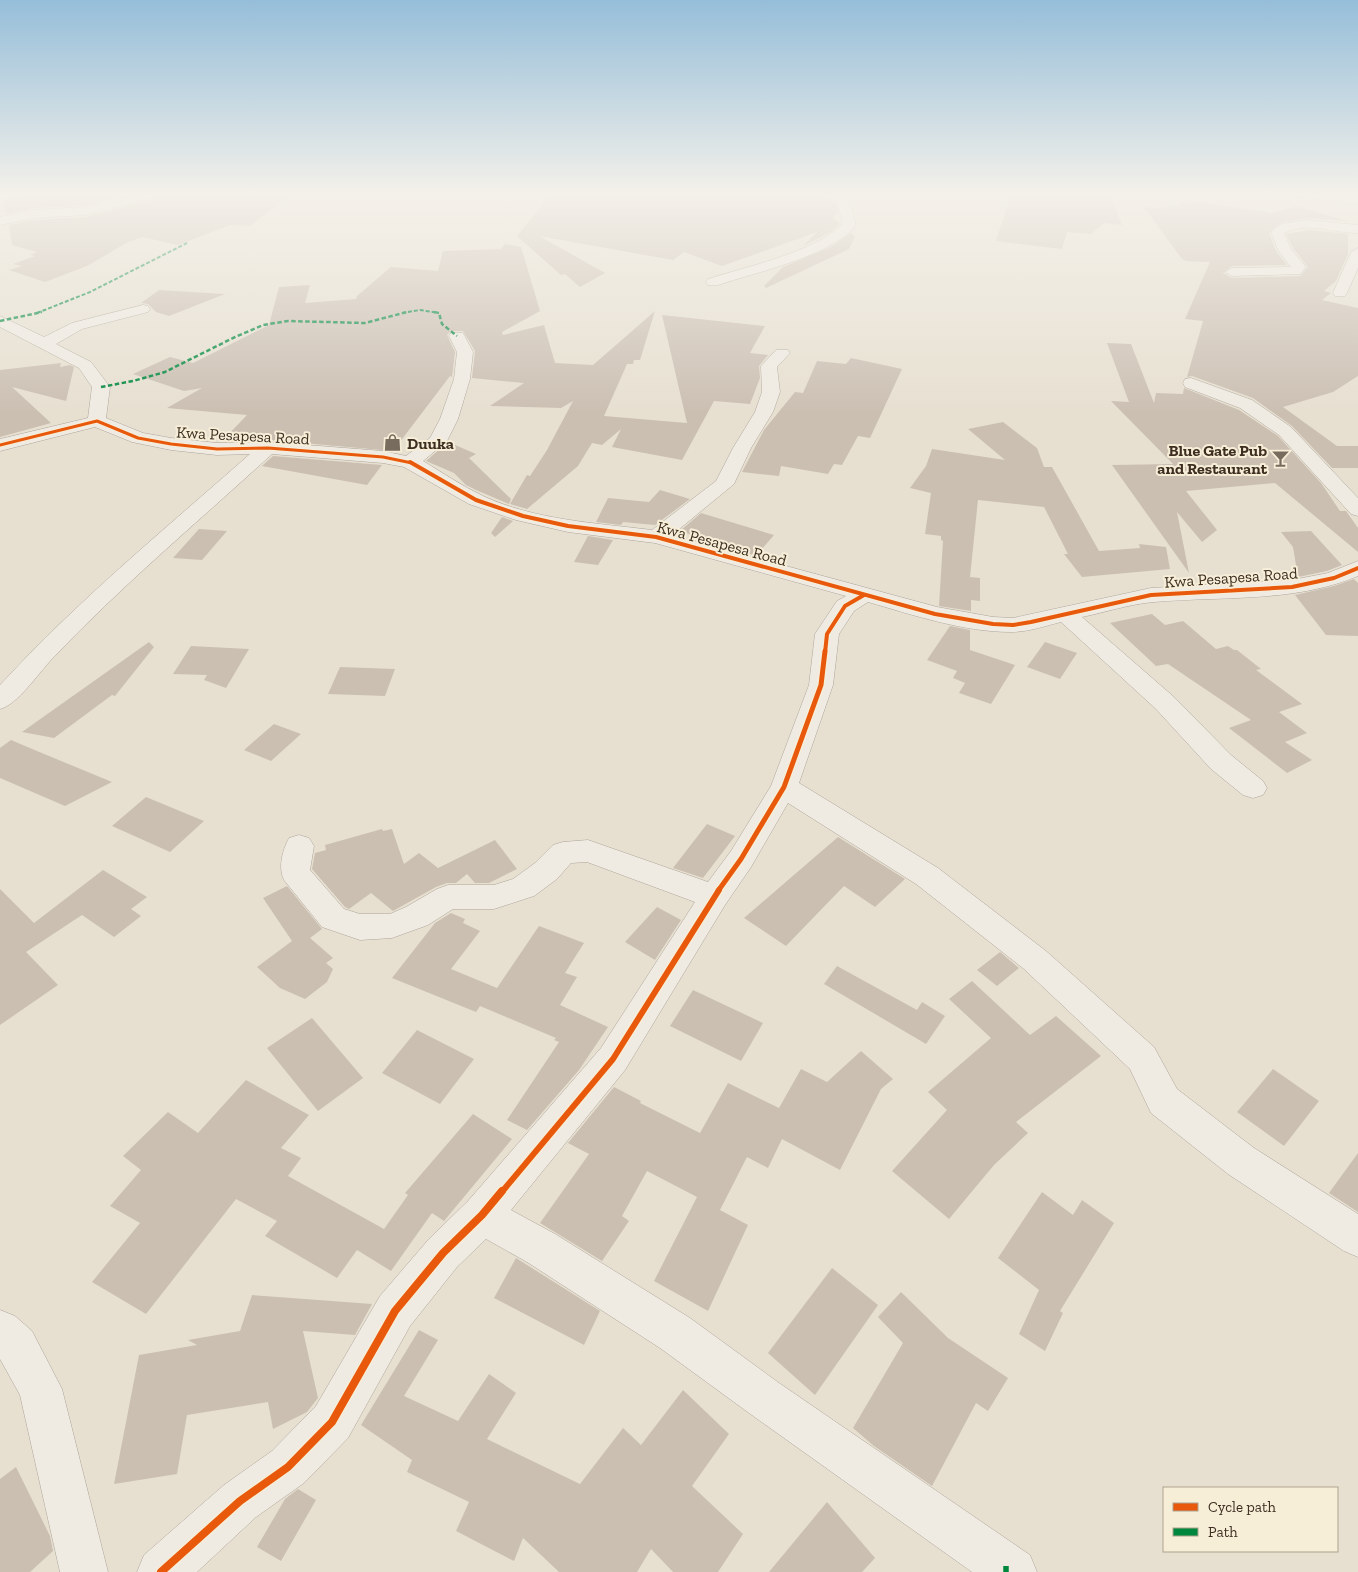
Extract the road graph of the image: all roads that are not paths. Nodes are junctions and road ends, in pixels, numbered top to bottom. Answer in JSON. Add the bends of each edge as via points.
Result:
{"nodes":[{"id":1,"x":759,"y":266,"type":"edge"},
{"id":2,"x":1299,"y":266,"type":"edge"},
{"id":3,"x":1352,"y":266,"type":"edge"},
{"id":4,"x":1232,"y":272,"type":"dead end"},
{"id":5,"x":713,"y":282,"type":"dead end"},
{"id":6,"x":1340,"y":293,"type":"dead end"},
{"id":7,"x":143,"y":309,"type":"dead end"},
{"id":8,"x":0,"y":321,"type":"edge"},
{"id":9,"x":458,"y":336,"type":"dead end"},
{"id":10,"x":43,"y":344,"type":"junction"},
{"id":11,"x":782,"y":353,"type":"dead end"},
{"id":12,"x":1191,"y":383,"type":"dead end"},
{"id":13,"x":97,"y":421,"type":"junction"},
{"id":14,"x":0,"y":444,"type":"edge"},
{"id":15,"x":268,"y":448,"type":"junction"},
{"id":16,"x":410,"y":462,"type":"junction"},
{"id":17,"x":1358,"y":510,"type":"edge"},
{"id":18,"x":656,"y":537,"type":"junction"},
{"id":19,"x":1358,"y":568,"type":"edge"},
{"id":20,"x":864,"y":595,"type":"junction"},
{"id":21,"x":1065,"y":614,"type":"junction"},
{"id":22,"x":0,"y":701,"type":"edge"},
{"id":23,"x":784,"y":787,"type":"junction"},
{"id":24,"x":1253,"y":788,"type":"dead end"},
{"id":25,"x":299,"y":846,"type":"dead end"},
{"id":26,"x":714,"y":896,"type":"junction"},
{"id":27,"x":482,"y":1215,"type":"junction"},
{"id":28,"x":1358,"y":1237,"type":"edge"},
{"id":29,"x":0,"y":1331,"type":"edge"},
{"id":30,"x":84,"y":1572,"type":"edge"},
{"id":31,"x":161,"y":1572,"type":"edge"},
{"id":32,"x":1013,"y":1572,"type":"edge"}],
"edges":[{"from":1,"to":5,"type":"street"},
{"from":2,"to":4,"type":"street","via":[[1295,271]]},
{"from":3,"to":6,"type":"street"},
{"from":7,"to":10,"type":"street","via":[[88,322]]},
{"from":8,"to":10,"type":"street"},
{"from":9,"to":16,"type":"street","via":[[466,352],[462,379],[449,418],[438,441]]},
{"from":10,"to":13,"type":"street","via":[[85,365],[101,387]]},
{"from":11,"to":18,"type":"street","via":[[769,366],[771,392],[764,412],[724,484]]},
{"from":12,"to":17,"type":"street","via":[[1246,404],[1278,426]]},
{"from":13,"to":14,"type":"street"},
{"from":13,"to":15,"type":"street","name":"Kwa Pesapesa Road","via":[[138,438],[171,444],[218,449]]},
{"from":15,"to":16,"type":"street","name":"Kwa Pesapesa Road"},
{"from":15,"to":22,"type":"street","via":[[92,604],[29,666]]},
{"from":16,"to":18,"type":"street","name":"Kwa Pesapesa Road","via":[[476,500],[523,516],[568,526]]},
{"from":18,"to":20,"type":"street","name":"Kwa Pesapesa Road"},
{"from":19,"to":21,"type":"street","name":"Kwa Pesapesa Road","via":[[1334,578],[1292,587],[1151,595]]},
{"from":20,"to":21,"type":"street","name":"Kwa Pesapesa Road","via":[[935,614],[993,624],[1013,625]]},
{"from":20,"to":23,"type":"street","via":[[845,606],[827,634],[821,685]]},
{"from":21,"to":24,"type":"street","via":[[1165,703],[1221,762]]},
{"from":23,"to":26,"type":"street","via":[[741,859]]},
{"from":23,"to":28,"type":"street","via":[[927,876],[1027,954],[1142,1058],[1164,1101],[1241,1161]]},
{"from":25,"to":26,"type":"street","via":[[295,872],[333,918],[360,927],[392,926],[417,916],[448,897],[494,897],[523,888],[563,853],[588,851]]},
{"from":26,"to":27,"type":"street","via":[[612,1059]]},
{"from":27,"to":31,"type":"street","via":[[443,1253],[395,1311],[332,1422],[288,1467],[240,1501]]},
{"from":27,"to":32,"type":"street","via":[[541,1248],[675,1333]]},
{"from":29,"to":30,"type":"street","via":[[17,1346],[40,1389]]}]}
